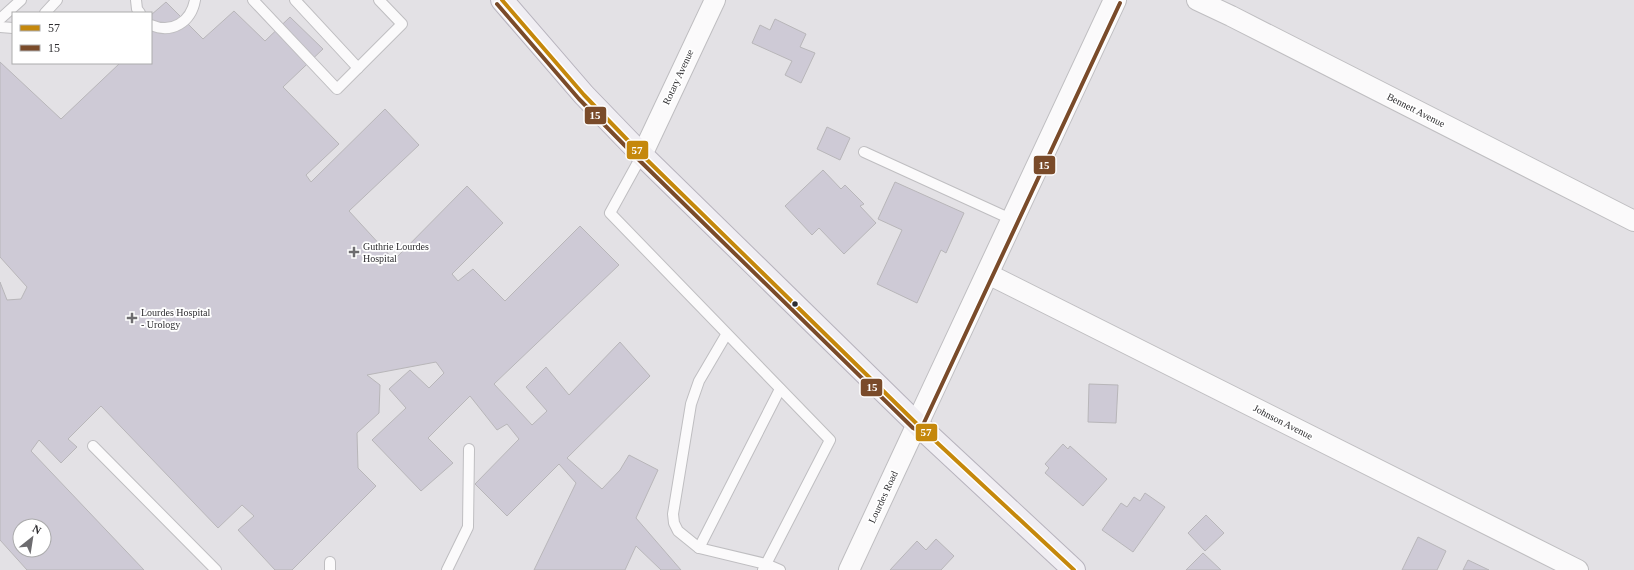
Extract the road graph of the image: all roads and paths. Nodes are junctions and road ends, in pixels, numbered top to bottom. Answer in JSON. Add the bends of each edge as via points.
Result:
{"nodes":[{"id":1,"x":21,"y":0,"type":"edge"},
{"id":2,"x":58,"y":0,"type":"edge"},
{"id":3,"x":136,"y":0,"type":"edge"},
{"id":4,"x":195,"y":0,"type":"edge"},
{"id":5,"x":253,"y":0,"type":"edge"},
{"id":6,"x":295,"y":0,"type":"edge"},
{"id":7,"x":379,"y":0,"type":"edge"},
{"id":8,"x":502,"y":0,"type":"edge"},
{"id":9,"x":715,"y":0,"type":"edge"},
{"id":10,"x":1115,"y":0,"type":"edge"},
{"id":11,"x":1198,"y":0,"type":"edge"},
{"id":12,"x":46,"y":12,"type":"edge"},
{"id":13,"x":139,"y":12,"type":"edge"},
{"id":14,"x":0,"y":20,"type":"edge"},
{"id":15,"x":152,"y":25,"type":"edge"},
{"id":16,"x":0,"y":27,"type":"edge"},
{"id":17,"x":12,"y":28,"type":"edge"},
{"id":18,"x":358,"y":68,"type":"junction"},
{"id":19,"x":864,"y":152,"type":"dead end"},
{"id":20,"x":642,"y":155,"type":"junction"},
{"id":21,"x":1013,"y":220,"type":"junction"},
{"id":22,"x":1634,"y":221,"type":"edge"},
{"id":23,"x":988,"y":274,"type":"junction"},
{"id":24,"x":726,"y":335,"type":"junction"},
{"id":25,"x":780,"y":389,"type":"junction"},
{"id":26,"x":917,"y":424,"type":"junction"},
{"id":27,"x":93,"y":446,"type":"dead end"},
{"id":28,"x":469,"y":449,"type":"dead end"},
{"id":29,"x":699,"y":548,"type":"junction"},
{"id":30,"x":765,"y":567,"type":"edge"},
{"id":31,"x":216,"y":570,"type":"edge"},
{"id":32,"x":447,"y":570,"type":"edge"},
{"id":33,"x":780,"y":570,"type":"edge"},
{"id":34,"x":849,"y":570,"type":"edge"},
{"id":35,"x":1074,"y":570,"type":"edge"},
{"id":36,"x":1578,"y":570,"type":"edge"}],
"edges":[{"from":1,"to":14,"type":"lane"},
{"from":2,"to":12,"type":"lane"},
{"from":3,"to":13,"type":"lane"},
{"from":4,"to":15,"type":"lane","via":[[192,12],[184,22],[168,28],[158,28]]},
{"from":5,"to":18,"type":"lane","via":[[337,89]]},
{"from":6,"to":18,"type":"lane"},
{"from":7,"to":18,"type":"lane","via":[[402,24]]},
{"from":8,"to":20,"type":"main road","via":[[584,95]]},
{"from":9,"to":20,"type":"street","name":"Rotary Avenue"},
{"from":10,"to":21,"type":"street"},
{"from":11,"to":22,"type":"street","name":"Bennett Avenue"},
{"from":16,"to":17,"type":"lane"},
{"from":19,"to":21,"type":"lane"},
{"from":20,"to":24,"type":"lane","via":[[610,213]]},
{"from":20,"to":26,"type":"main road"},
{"from":21,"to":23,"type":"street"},
{"from":23,"to":26,"type":"street"},
{"from":23,"to":36,"type":"street","name":"Johnson Avenue"},
{"from":24,"to":25,"type":"lane"},
{"from":24,"to":29,"type":"lane","via":[[699,381],[691,404],[673,514],[678,531]]},
{"from":25,"to":29,"type":"lane"},
{"from":25,"to":30,"type":"lane","via":[[830,440]]},
{"from":26,"to":34,"type":"street","name":"Lourdes Road"},
{"from":26,"to":35,"type":"main road"},
{"from":27,"to":31,"type":"lane"},
{"from":28,"to":32,"type":"lane","via":[[468,527]]},
{"from":29,"to":30,"type":"lane"},
{"from":30,"to":33,"type":"lane"}]}
